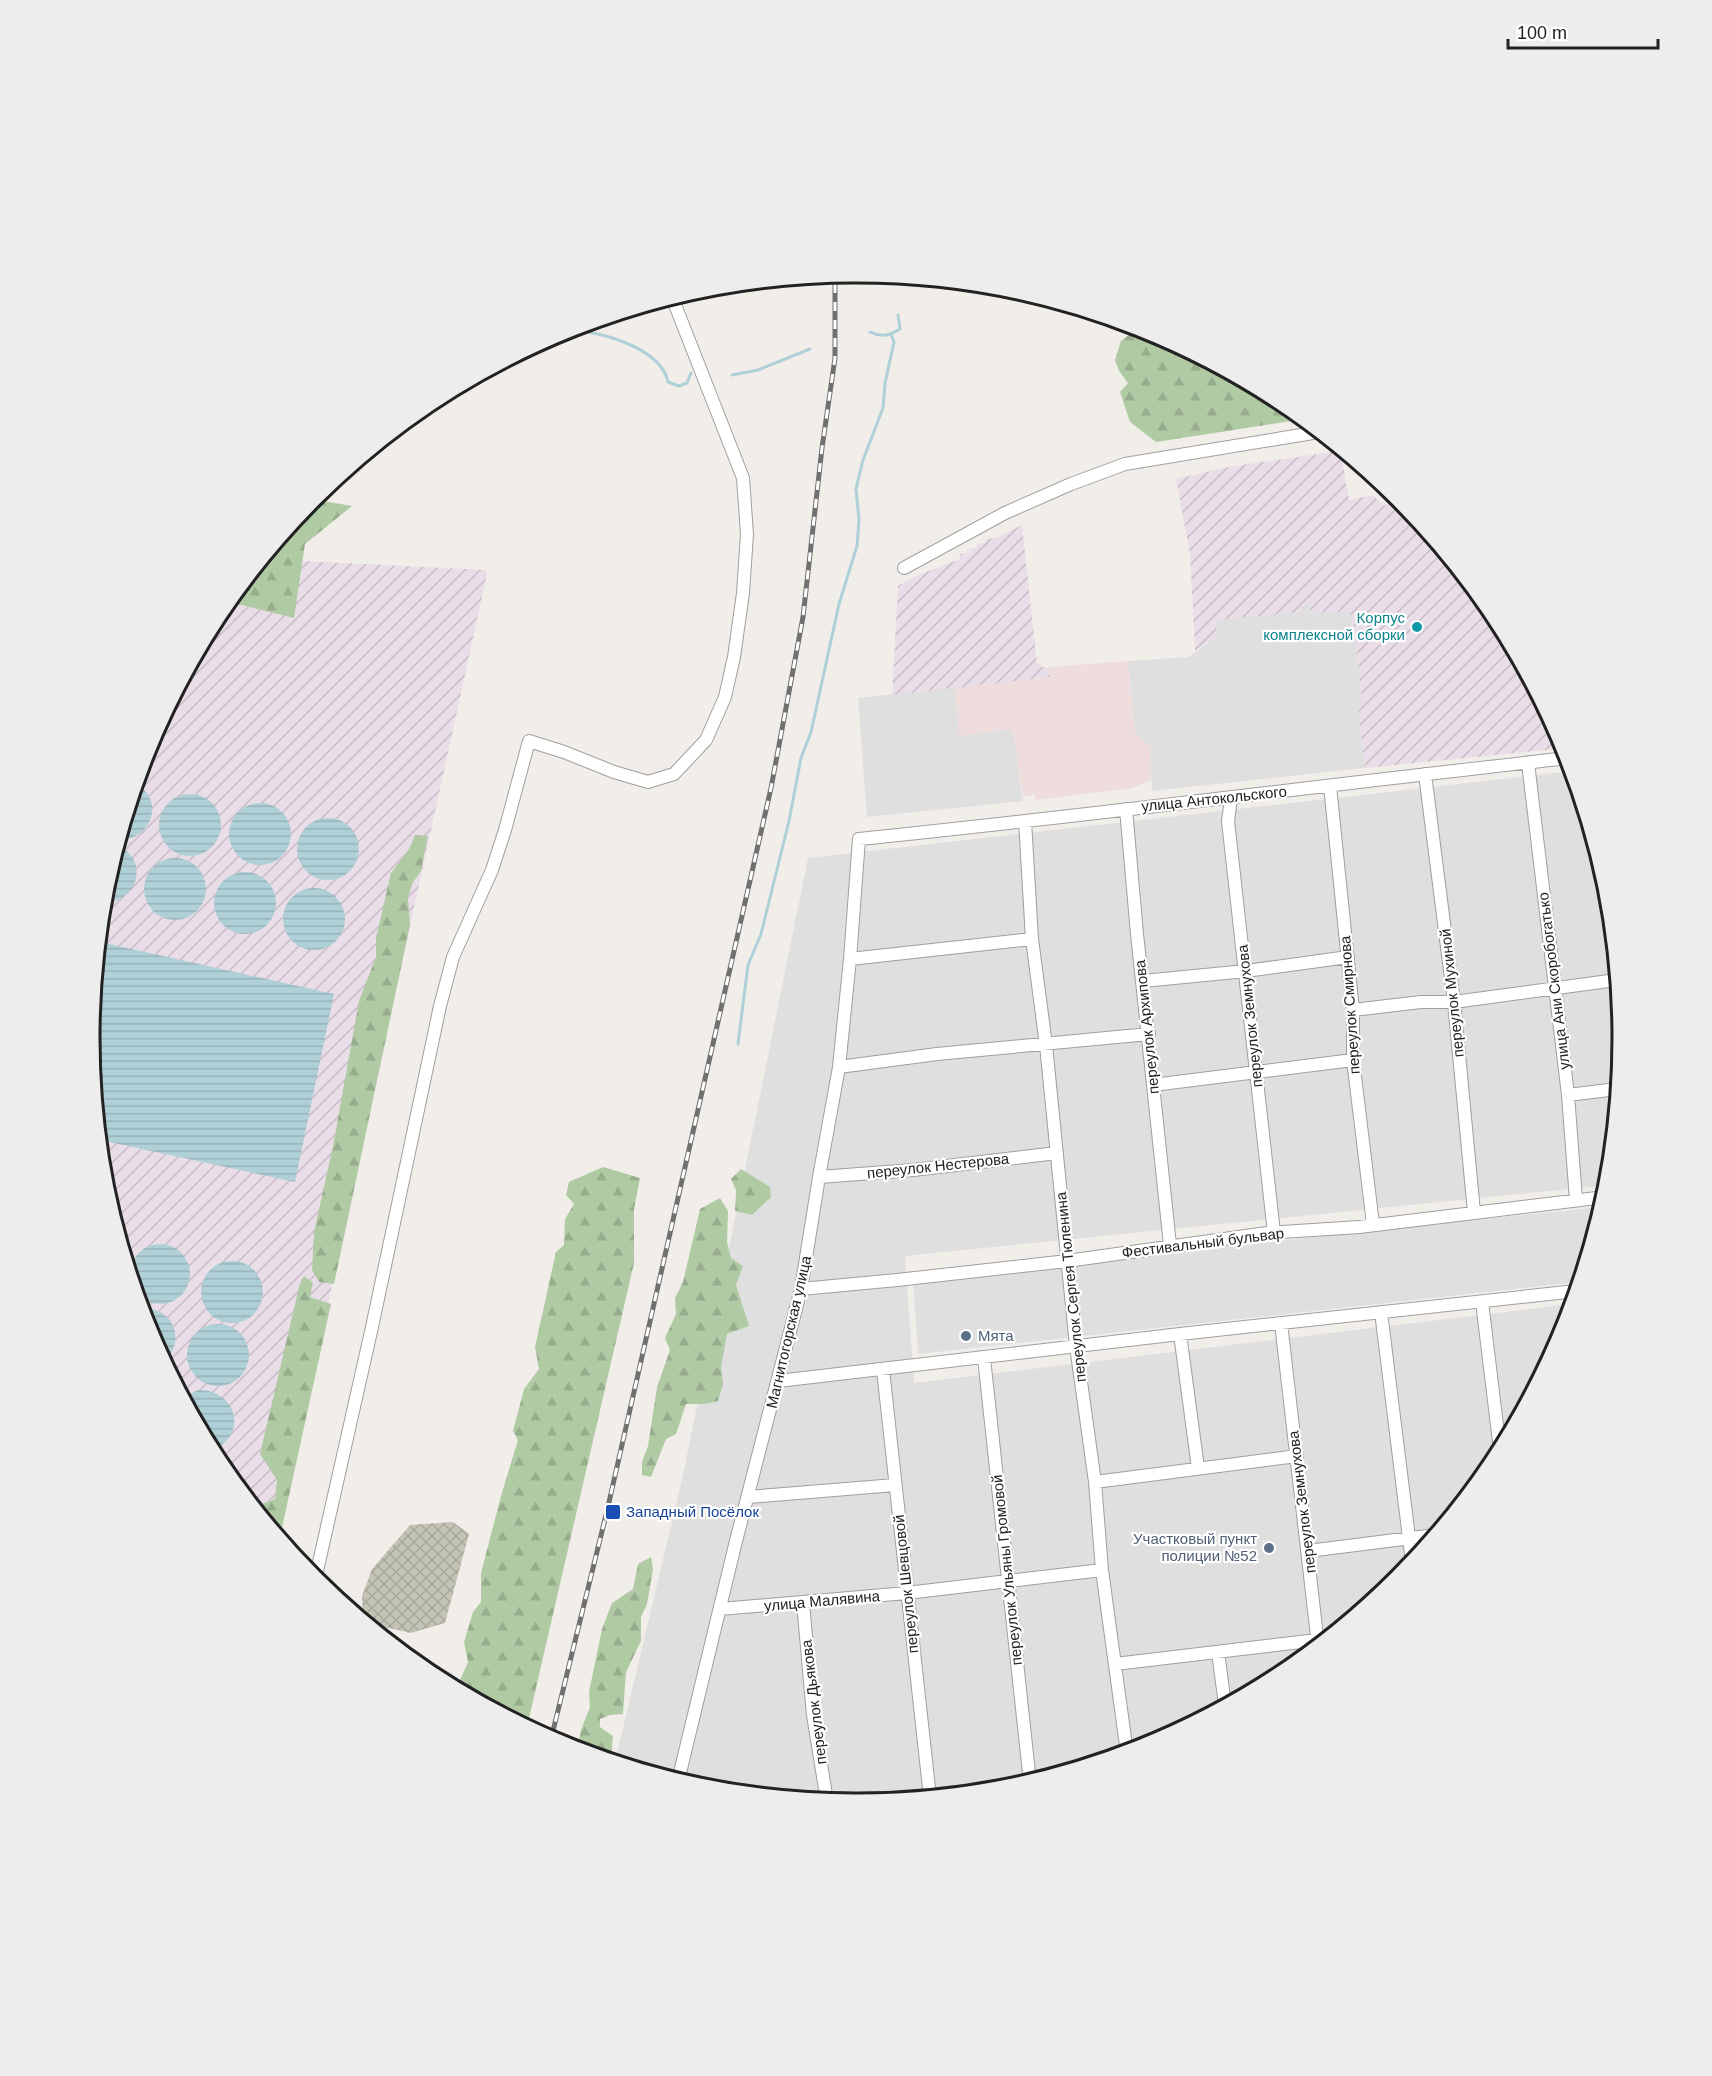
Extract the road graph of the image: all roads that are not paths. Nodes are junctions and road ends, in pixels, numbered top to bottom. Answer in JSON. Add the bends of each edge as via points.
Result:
{"nodes":[{"id":1,"x":675,"y":305,"type":"edge"},
{"id":2,"x":1309,"y":434,"type":"edge"},
{"id":3,"x":904,"y":568,"type":"dead end"},
{"id":4,"x":1558,"y":759,"type":"edge"},
{"id":5,"x":1528,"y":763,"type":"junction"},
{"id":6,"x":1425,"y":774,"type":"junction"},
{"id":7,"x":1330,"y":786,"type":"junction"},
{"id":8,"x":1231,"y":799,"type":"junction"},
{"id":9,"x":1126,"y":809,"type":"junction"},
{"id":10,"x":1025,"y":821,"type":"junction"},
{"id":11,"x":860,"y":839,"type":"joint"},
{"id":12,"x":1032,"y":939,"type":"junction"},
{"id":13,"x":1348,"y":957,"type":"junction"},
{"id":14,"x":850,"y":959,"type":"junction"},
{"id":15,"x":1245,"y":971,"type":"junction"},
{"id":16,"x":1143,"y":981,"type":"junction"},
{"id":17,"x":1609,"y":981,"type":"edge"},
{"id":18,"x":1554,"y":987,"type":"junction"},
{"id":19,"x":1454,"y":1002,"type":"junction"},
{"id":20,"x":1353,"y":1010,"type":"junction"},
{"id":21,"x":1149,"y":1034,"type":"junction"},
{"id":22,"x":1046,"y":1045,"type":"junction"},
{"id":23,"x":1353,"y":1060,"type":"junction"},
{"id":24,"x":839,"y":1067,"type":"junction"},
{"id":25,"x":1255,"y":1073,"type":"junction"},
{"id":26,"x":1153,"y":1085,"type":"junction"},
{"id":27,"x":1610,"y":1090,"type":"edge"},
{"id":28,"x":1568,"y":1095,"type":"junction"},
{"id":29,"x":1057,"y":1153,"type":"junction"},
{"id":30,"x":819,"y":1177,"type":"junction"},
{"id":31,"x":1594,"y":1198,"type":"edge"},
{"id":32,"x":1576,"y":1200,"type":"junction"},
{"id":33,"x":1474,"y":1212,"type":"junction"},
{"id":34,"x":1373,"y":1224,"type":"junction"},
{"id":35,"x":1274,"y":1233,"type":"junction"},
{"id":36,"x":1170,"y":1245,"type":"junction"},
{"id":37,"x":1067,"y":1261,"type":"junction"},
{"id":38,"x":801,"y":1289,"type":"junction"},
{"id":39,"x":1567,"y":1292,"type":"edge"},
{"id":40,"x":1482,"y":1302,"type":"junction"},
{"id":41,"x":1381,"y":1312,"type":"junction"},
{"id":42,"x":1281,"y":1323,"type":"junction"},
{"id":43,"x":1180,"y":1334,"type":"junction"},
{"id":44,"x":1076,"y":1346,"type":"junction"},
{"id":45,"x":984,"y":1358,"type":"junction"},
{"id":46,"x":883,"y":1370,"type":"junction"},
{"id":47,"x":778,"y":1381,"type":"junction"},
{"id":48,"x":1498,"y":1435,"type":"edge"},
{"id":49,"x":1297,"y":1456,"type":"junction"},
{"id":50,"x":1198,"y":1468,"type":"junction"},
{"id":51,"x":1095,"y":1482,"type":"junction"},
{"id":52,"x":896,"y":1485,"type":"junction"},
{"id":53,"x":748,"y":1497,"type":"junction"},
{"id":54,"x":1424,"y":1536,"type":"edge"},
{"id":55,"x":1409,"y":1538,"type":"junction"},
{"id":56,"x":1411,"y":1550,"type":"edge"},
{"id":57,"x":1308,"y":1551,"type":"junction"},
{"id":58,"x":318,"y":1568,"type":"edge"},
{"id":59,"x":1102,"y":1570,"type":"junction"},
{"id":60,"x":1008,"y":1581,"type":"junction"},
{"id":61,"x":907,"y":1593,"type":"junction"},
{"id":62,"x":803,"y":1603,"type":"junction"},
{"id":63,"x":720,"y":1609,"type":"junction"},
{"id":64,"x":1317,"y":1636,"type":"edge"},
{"id":65,"x":1308,"y":1643,"type":"edge"},
{"id":66,"x":1218,"y":1652,"type":"junction"},
{"id":67,"x":1115,"y":1664,"type":"junction"},
{"id":68,"x":1224,"y":1697,"type":"edge"},
{"id":69,"x":1125,"y":1743,"type":"edge"},
{"id":70,"x":680,"y":1772,"type":"edge"},
{"id":71,"x":1029,"y":1773,"type":"edge"},
{"id":72,"x":929,"y":1790,"type":"edge"},
{"id":73,"x":826,"y":1792,"type":"edge"}],
"edges":[{"from":1,"to":58,"type":"street","via":[[743,478],[747,534],[734,657],[725,697],[706,740],[674,774],[648,782],[529,741],[492,870],[453,957],[440,1006]]},
{"from":2,"to":3,"type":"street","via":[[1125,464],[1005,513]]},
{"from":4,"to":5,"type":"street","name":"улица Антокольского"},
{"from":5,"to":6,"type":"street","name":"улица Антокольского"},
{"from":5,"to":18,"type":"street","name":"улица Ани Скоробогатько"},
{"from":6,"to":7,"type":"street","name":"улица Антокольского"},
{"from":6,"to":19,"type":"street","name":"переулок Мухиной"},
{"from":7,"to":8,"type":"street","name":"улица Антокольского"},
{"from":7,"to":13,"type":"street","name":"переулок Смирнова"},
{"from":8,"to":9,"type":"street","name":"улица Антокольского"},
{"from":8,"to":15,"type":"street","name":"переулок Земнухова","via":[[1228,821]]},
{"from":9,"to":10,"type":"street","name":"улица Антокольского"},
{"from":9,"to":16,"type":"street","name":"переулок Архипова"},
{"from":10,"to":11,"type":"street","name":"улица Антокольского"},
{"from":10,"to":12,"type":"street","name":"переулок Сергея Тюленина"},
{"from":11,"to":14,"type":"street","name":"Магнитогорская улица"},
{"from":12,"to":14,"type":"street"},
{"from":12,"to":22,"type":"street","name":"переулок Сергея Тюленина"},
{"from":13,"to":15,"type":"street"},
{"from":13,"to":20,"type":"street","name":"переулок Смирнова"},
{"from":14,"to":24,"type":"street","name":"Магнитогорская улица"},
{"from":15,"to":16,"type":"street"},
{"from":15,"to":25,"type":"street","name":"переулок Земнухова"},
{"from":16,"to":21,"type":"street","name":"переулок Архипова"},
{"from":17,"to":18,"type":"street"},
{"from":18,"to":19,"type":"street"},
{"from":18,"to":28,"type":"street","name":"улица Ани Скоробогатько"},
{"from":19,"to":20,"type":"street"},
{"from":19,"to":33,"type":"street","name":"переулок Мухиной"},
{"from":20,"to":23,"type":"street","name":"переулок Смирнова"},
{"from":21,"to":22,"type":"street"},
{"from":21,"to":26,"type":"street","name":"переулок Архипова"},
{"from":22,"to":24,"type":"street"},
{"from":22,"to":29,"type":"street","name":"переулок Сергея Тюленина"},
{"from":23,"to":25,"type":"street"},
{"from":23,"to":34,"type":"street","name":"переулок Смирнова"},
{"from":24,"to":30,"type":"street","name":"Магнитогорская улица"},
{"from":25,"to":26,"type":"street"},
{"from":25,"to":35,"type":"street","name":"переулок Земнухова"},
{"from":26,"to":36,"type":"street","name":"переулок Архипова"},
{"from":27,"to":28,"type":"street"},
{"from":28,"to":32,"type":"street","name":"улица Ани Скоробогатько"},
{"from":29,"to":30,"type":"street","name":"переулок Нестерова"},
{"from":29,"to":37,"type":"street","name":"переулок Сергея Тюленина"},
{"from":30,"to":38,"type":"street","name":"Магнитогорская улица"},
{"from":31,"to":32,"type":"street","name":"Фестивальный бульвар"},
{"from":32,"to":33,"type":"street","name":"Фестивальный бульвар"},
{"from":33,"to":34,"type":"street","name":"Фестивальный бульвар"},
{"from":34,"to":35,"type":"street","name":"Фестивальный бульвар"},
{"from":35,"to":36,"type":"street","name":"Фестивальный бульвар"},
{"from":36,"to":37,"type":"street","name":"Фестивальный бульвар"},
{"from":37,"to":38,"type":"street","name":"Фестивальный бульвар"},
{"from":37,"to":44,"type":"street","name":"переулок Сергея Тюленина"},
{"from":38,"to":47,"type":"street","name":"Магнитогорская улица"},
{"from":39,"to":40,"type":"street"},
{"from":40,"to":41,"type":"street"},
{"from":40,"to":48,"type":"street"},
{"from":41,"to":42,"type":"street"},
{"from":41,"to":55,"type":"street"},
{"from":42,"to":43,"type":"street"},
{"from":42,"to":49,"type":"street","name":"переулок Земнухова"},
{"from":43,"to":44,"type":"street"},
{"from":43,"to":50,"type":"street"},
{"from":44,"to":45,"type":"street"},
{"from":44,"to":51,"type":"street","name":"переулок Сергея Тюленина"},
{"from":45,"to":46,"type":"street"},
{"from":45,"to":60,"type":"street","name":"переулок Ульяны Громовой"},
{"from":46,"to":47,"type":"street"},
{"from":46,"to":52,"type":"street","name":"переулок Шевцовой"},
{"from":47,"to":53,"type":"street","name":"Магнитогорская улица"},
{"from":49,"to":50,"type":"street"},
{"from":49,"to":57,"type":"street","name":"переулок Земнухова"},
{"from":50,"to":51,"type":"street"},
{"from":51,"to":59,"type":"street","name":"переулок Сергея Тюленина"},
{"from":52,"to":53,"type":"street"},
{"from":52,"to":61,"type":"street","name":"переулок Шевцовой"},
{"from":53,"to":63,"type":"street","name":"Магнитогорская улица"},
{"from":54,"to":55,"type":"street"},
{"from":55,"to":56,"type":"street"},
{"from":55,"to":57,"type":"street"},
{"from":57,"to":64,"type":"street","name":"переулок Земнухова"},
{"from":59,"to":60,"type":"street","name":"улица Малявина"},
{"from":59,"to":67,"type":"street","name":"переулок Сергея Тюленина"},
{"from":60,"to":61,"type":"street","name":"улица Малявина"},
{"from":60,"to":71,"type":"street","name":"переулок Ульяны Громовой"},
{"from":61,"to":62,"type":"street","name":"улица Малявина"},
{"from":61,"to":72,"type":"street","name":"переулок Шевцовой"},
{"from":62,"to":63,"type":"street","name":"улица Малявина"},
{"from":62,"to":73,"type":"street","name":"переулок Дьякова","via":[[813,1715]]},
{"from":63,"to":70,"type":"street","name":"Магнитогорская улица"},
{"from":65,"to":66,"type":"street"},
{"from":66,"to":67,"type":"street"},
{"from":66,"to":68,"type":"street"},
{"from":67,"to":69,"type":"street","name":"переулок Сергея Тюленина"}]}
